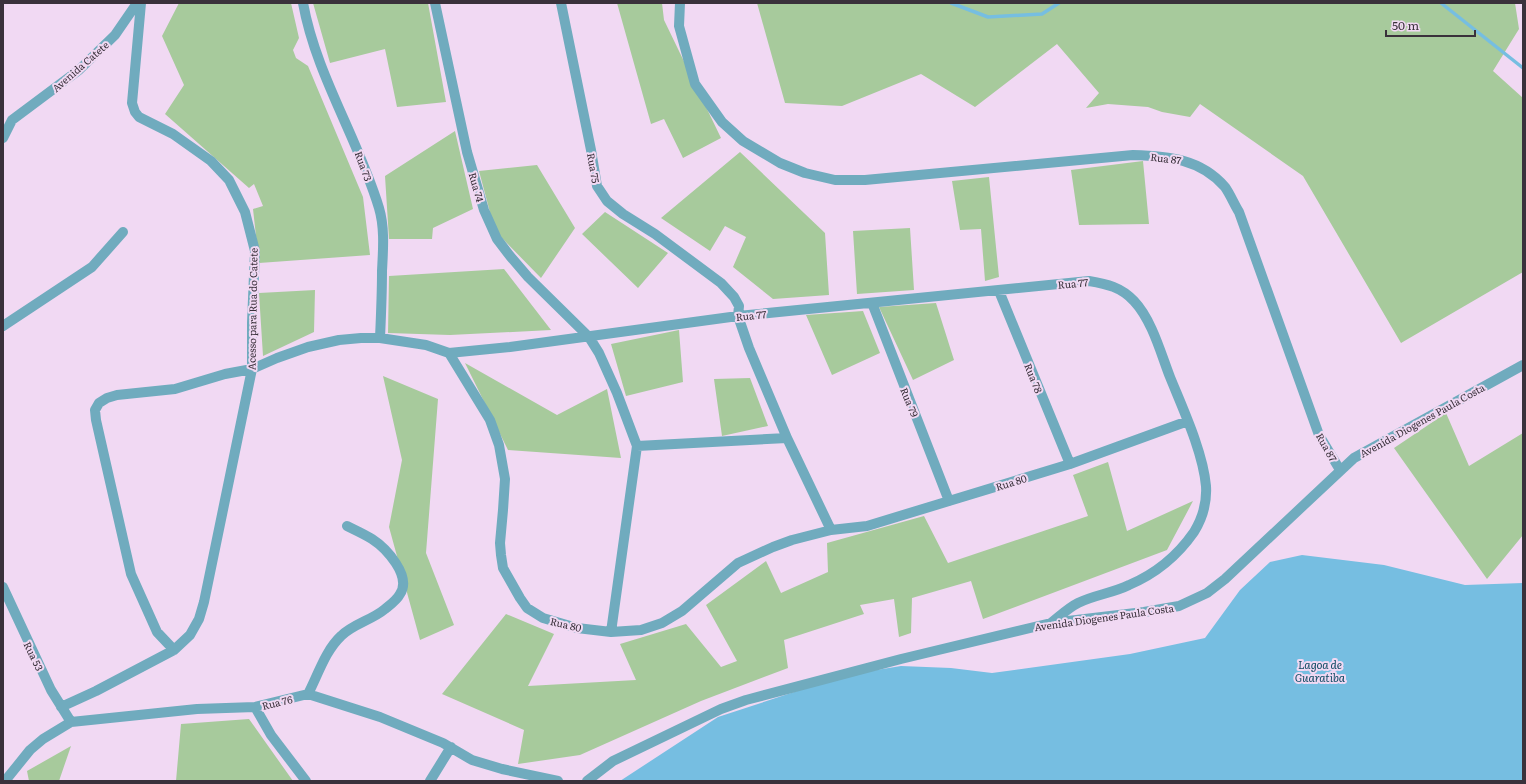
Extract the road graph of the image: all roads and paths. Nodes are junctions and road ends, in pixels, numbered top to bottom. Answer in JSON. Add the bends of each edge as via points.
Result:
{"nodes":[{"id":1,"x":137,"y":3,"type":"edge"},
{"id":2,"x":141,"y":3,"type":"edge"},
{"id":3,"x":303,"y":3,"type":"edge"},
{"id":4,"x":435,"y":3,"type":"edge"},
{"id":5,"x":561,"y":3,"type":"edge"},
{"id":6,"x":680,"y":3,"type":"edge"},
{"id":7,"x":8,"y":120,"type":"edge"},
{"id":8,"x":3,"y":138,"type":"edge"},
{"id":9,"x":123,"y":232,"type":"dead end"},
{"id":10,"x":999,"y":291,"type":"junction"},
{"id":11,"x":872,"y":303,"type":"junction"},
{"id":12,"x":738,"y":316,"type":"junction"},
{"id":13,"x":3,"y":326,"type":"edge"},
{"id":14,"x":589,"y":336,"type":"junction"},
{"id":15,"x":380,"y":338,"type":"junction"},
{"id":16,"x":450,"y":353,"type":"junction"},
{"id":17,"x":1523,"y":365,"type":"edge"},
{"id":18,"x":252,"y":369,"type":"junction"},
{"id":19,"x":1188,"y":421,"type":"junction"},
{"id":20,"x":787,"y":438,"type":"junction"},
{"id":21,"x":637,"y":446,"type":"junction"},
{"id":22,"x":1070,"y":464,"type":"junction"},
{"id":23,"x":1340,"y":470,"type":"junction"},
{"id":24,"x":949,"y":501,"type":"junction"},
{"id":25,"x":347,"y":526,"type":"dead end"},
{"id":26,"x":831,"y":530,"type":"junction"},
{"id":27,"x":3,"y":587,"type":"edge"},
{"id":28,"x":1051,"y":623,"type":"junction"},
{"id":29,"x":611,"y":632,"type":"junction"},
{"id":30,"x":174,"y":650,"type":"junction"},
{"id":31,"x":308,"y":694,"type":"junction"},
{"id":32,"x":61,"y":707,"type":"junction"},
{"id":33,"x":255,"y":707,"type":"junction"},
{"id":34,"x":71,"y":722,"type":"junction"},
{"id":35,"x":451,"y":747,"type":"junction"},
{"id":36,"x":5,"y":781,"type":"edge"},
{"id":37,"x":306,"y":781,"type":"edge"},
{"id":38,"x":430,"y":781,"type":"edge"},
{"id":39,"x":558,"y":781,"type":"edge"},
{"id":40,"x":587,"y":781,"type":"edge"}],
"edges":[{"from":1,"to":7,"type":"street","name":"Avenida Catete","via":[[115,35],[79,70]]},
{"from":2,"to":18,"type":"street","name":"Acesso para Rua do Catete","via":[[132,103],[135,112],[139,118],[173,134],[211,161],[229,180],[245,212],[255,251]]},
{"from":3,"to":15,"type":"street","name":"Rua 73","via":[[307,25],[324,74],[361,157],[379,209],[383,242]]},
{"from":4,"to":14,"type":"street","name":"Rua 74","via":[[467,152],[484,210],[497,239],[528,277]]},
{"from":5,"to":12,"type":"street","name":"Rua 75","via":[[597,186],[607,201],[721,283],[739,306]]},
{"from":6,"to":23,"type":"street","name":"Rua 87","via":[[679,26],[695,84],[722,122],[743,141],[780,163],[805,173],[835,180],[865,180],[1133,156],[1158,156],[1187,161],[1208,171],[1225,188],[1239,212],[1319,435]]},
{"from":7,"to":8,"type":"street"},
{"from":9,"to":13,"type":"street","via":[[92,268]]},
{"from":10,"to":11,"type":"street","name":"Rua 77"},
{"from":10,"to":19,"type":"street","name":"Rua 77","via":[[1089,281],[1122,290],[1135,302],[1146,319]]},
{"from":10,"to":22,"type":"street","name":"Rua 78"},
{"from":11,"to":12,"type":"street","name":"Rua 77"},
{"from":11,"to":24,"type":"street","name":"Rua 79"},
{"from":12,"to":14,"type":"street","name":"Rua 77"},
{"from":12,"to":20,"type":"street"},
{"from":14,"to":16,"type":"street"},
{"from":14,"to":21,"type":"street","name":"Rua 74","via":[[605,367]]},
{"from":15,"to":16,"type":"street","via":[[426,345]]},
{"from":15,"to":18,"type":"street","via":[[339,340],[308,347]]},
{"from":16,"to":29,"type":"street","name":"Rua 80","via":[[490,420],[499,445],[505,479],[501,556],[503,568],[520,598],[528,608],[543,618],[577,628]]},
{"from":17,"to":23,"type":"street","name":"Avenida Diogenes Paula Costa","via":[[1375,445]]},
{"from":18,"to":30,"type":"street","name":"Acesso para Rua do Catete","via":[[204,602],[199,619],[190,635]]},
{"from":18,"to":30,"type":"street","via":[[224,374],[175,389],[117,395],[99,403],[95,410],[131,574],[157,632]]},
{"from":19,"to":22,"type":"street","name":"Rua 80"},
{"from":19,"to":28,"type":"street","name":"Rua 77","via":[[1203,465],[1206,487],[1204,510],[1195,531],[1182,548],[1152,573],[1130,585],[1080,602]]},
{"from":20,"to":21,"type":"street"},
{"from":20,"to":26,"type":"street"},
{"from":21,"to":29,"type":"street"},
{"from":22,"to":24,"type":"street","name":"Rua 80"},
{"from":23,"to":28,"type":"street","name":"Avenida Diogenes Paula Costa","via":[[1207,593],[1179,606]]},
{"from":24,"to":26,"type":"street","name":"Rua 80","via":[[867,526]]},
{"from":25,"to":31,"type":"street","via":[[372,539],[389,553],[399,568],[403,584],[401,594],[384,610],[342,635],[334,643]]},
{"from":26,"to":29,"type":"street","name":"Rua 80","via":[[792,540],[738,563],[682,611],[662,623],[641,630]]},
{"from":27,"to":32,"type":"street","name":"Rua 53","via":[[37,663]]},
{"from":28,"to":40,"type":"street","name":"Avenida Diogenes Paula Costa","via":[[746,700],[613,761]]},
{"from":30,"to":32,"type":"street","name":"Acesso para Rua do Catete"},
{"from":31,"to":33,"type":"street","name":"Rua 76"},
{"from":31,"to":35,"type":"street","via":[[380,717]]},
{"from":32,"to":34,"type":"street","name":"Rua 53"},
{"from":33,"to":34,"type":"street","name":"Rua 76"},
{"from":33,"to":37,"type":"street","via":[[271,735]]},
{"from":34,"to":36,"type":"street","name":"Rua 76","via":[[30,750]]},
{"from":35,"to":38,"type":"street"},
{"from":35,"to":39,"type":"street","via":[[472,760]]}]}
